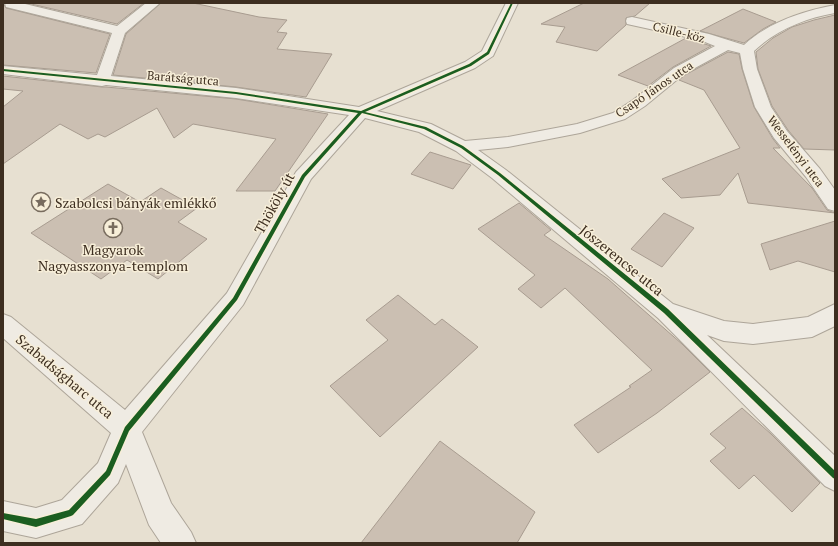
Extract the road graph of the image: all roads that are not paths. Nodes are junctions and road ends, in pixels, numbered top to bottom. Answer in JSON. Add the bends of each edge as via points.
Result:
{"nodes":[{"id":1,"x":154,"y":3,"type":"edge"},
{"id":2,"x":512,"y":3,"type":"edge"},
{"id":3,"x":10,"y":4,"type":"dead end"},
{"id":4,"x":835,"y":9,"type":"edge"},
{"id":5,"x":632,"y":21,"type":"dead end"},
{"id":6,"x":119,"y":30,"type":"junction"},
{"id":7,"x":726,"y":45,"type":"junction"},
{"id":8,"x":747,"y":50,"type":"junction"},
{"id":9,"x":3,"y":70,"type":"edge"},
{"id":10,"x":102,"y":81,"type":"junction"},
{"id":11,"x":361,"y":112,"type":"junction"},
{"id":12,"x":462,"y":147,"type":"junction"},
{"id":13,"x":835,"y":204,"type":"edge"},
{"id":14,"x":666,"y":311,"type":"junction"},
{"id":15,"x":835,"y":314,"type":"edge"},
{"id":16,"x":3,"y":324,"type":"edge"},
{"id":17,"x":127,"y":429,"type":"junction"},
{"id":18,"x":835,"y":476,"type":"edge"},
{"id":19,"x":3,"y":516,"type":"edge"},
{"id":20,"x":180,"y":543,"type":"edge"}],
"edges":[{"from":1,"to":6,"type":"street"},
{"from":2,"to":11,"type":"street","name":"Thököly út","via":[[488,53],[470,65]]},
{"from":3,"to":6,"type":"street"},
{"from":4,"to":8,"type":"street","via":[[798,20],[767,35]]},
{"from":5,"to":7,"type":"street","name":"Csille-köz","via":[[704,37]]},
{"from":6,"to":10,"type":"street"},
{"from":7,"to":8,"type":"street"},
{"from":7,"to":12,"type":"street","name":"Csapó János utca","via":[[679,71],[639,103],[618,116],[573,129],[508,142]]},
{"from":8,"to":13,"type":"street","name":"Wesselényi utca","via":[[750,69],[763,107],[780,134],[814,173]]},
{"from":9,"to":10,"type":"street","name":"Barátság utca"},
{"from":10,"to":11,"type":"street","name":"Barátság utca","via":[[236,93]]},
{"from":11,"to":12,"type":"street","name":"Jószerencse utca","via":[[425,128]]},
{"from":11,"to":17,"type":"street","name":"Thököly út","via":[[302,176],[235,299]]},
{"from":12,"to":14,"type":"street","name":"Jószerencse utca","via":[[505,179]]},
{"from":14,"to":15,"type":"street","via":[[724,331],[753,334],[812,327]]},
{"from":14,"to":18,"type":"street","name":"Jószerencse utca"},
{"from":16,"to":17,"type":"street","name":"Szabadságharc utca"},
{"from":17,"to":19,"type":"street","name":"Szabadságharc utca","via":[[108,473],[71,513],[36,523]]},
{"from":17,"to":20,"type":"street","name":"Szabadságharc utca","via":[[160,514]]}]}
